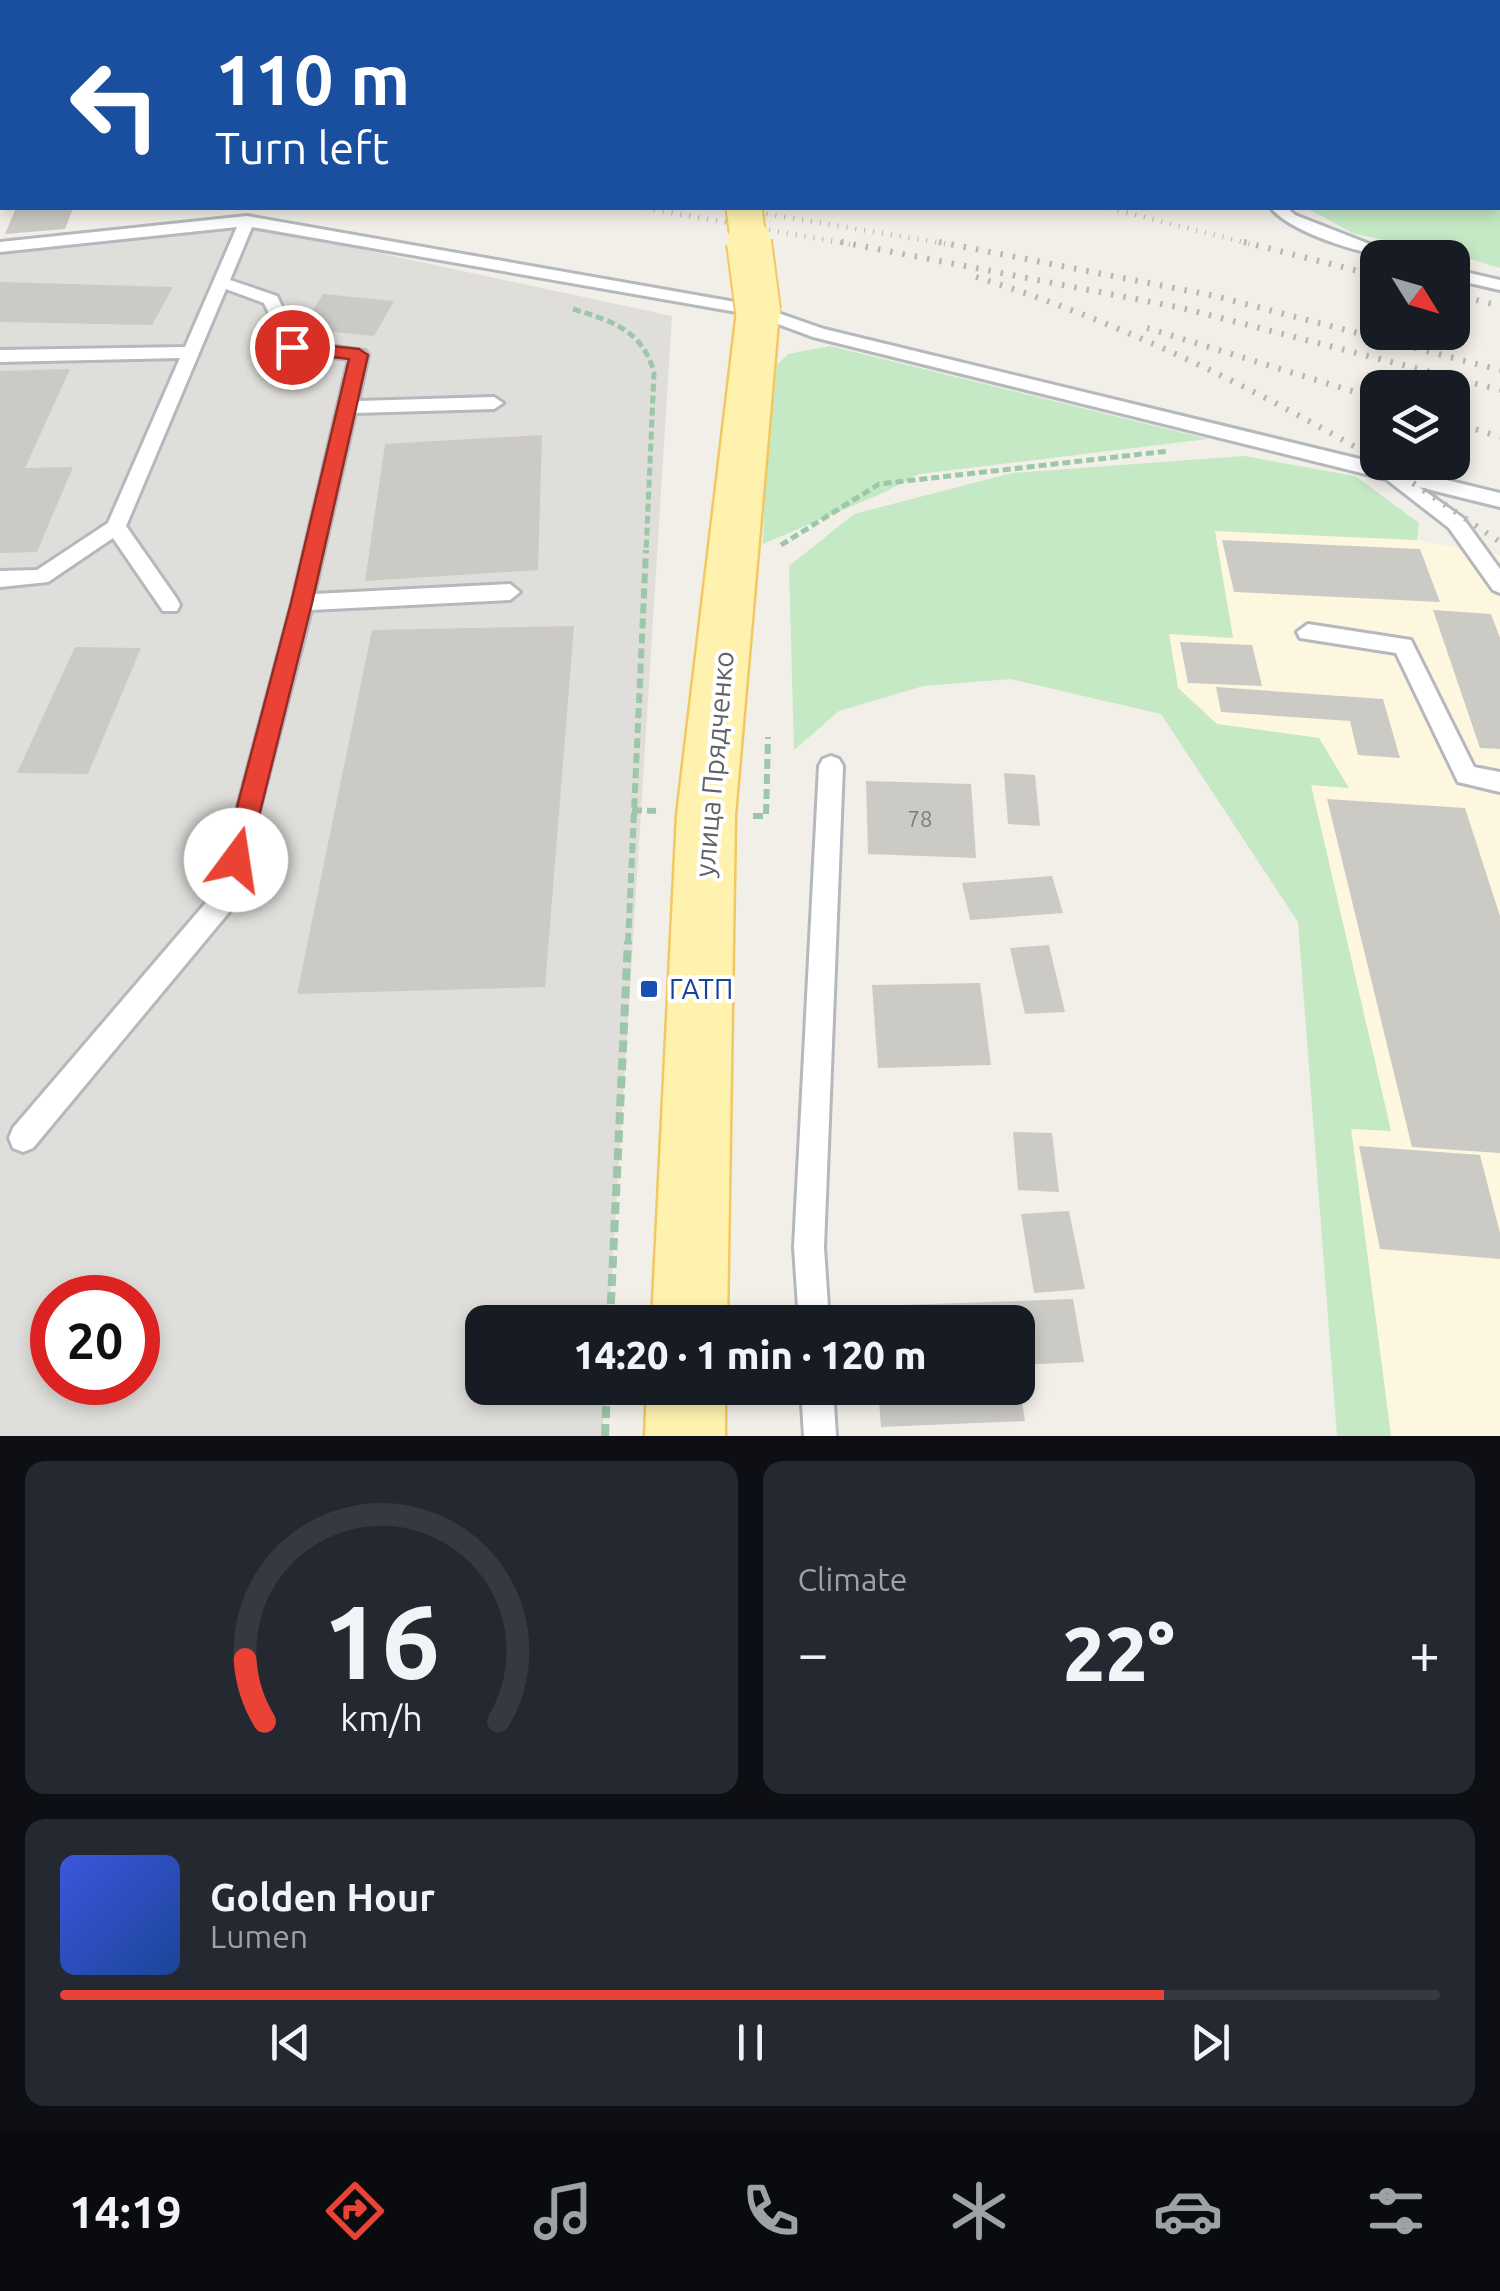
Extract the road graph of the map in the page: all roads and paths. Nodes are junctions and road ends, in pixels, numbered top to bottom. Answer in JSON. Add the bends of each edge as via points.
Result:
{"nodes":[{"id":1,"x":744,"y":210,"type":"edge"},
{"id":2,"x":1284,"y":213,"type":"edge"},
{"id":3,"x":247,"y":222,"type":"junction"},
{"id":4,"x":1360,"y":243,"type":"edge"},
{"id":5,"x":0,"y":247,"type":"edge"},
{"id":6,"x":1470,"y":278,"type":"edge"},
{"id":7,"x":221,"y":282,"type":"junction"},
{"id":8,"x":1500,"y":285,"type":"edge"},
{"id":9,"x":556,"y":304,"type":"dead end"},
{"id":10,"x":758,"y":312,"type":"junction"},
{"id":11,"x":192,"y":352,"type":"junction"},
{"id":12,"x":0,"y":356,"type":"edge"},
{"id":13,"x":494,"y":403,"type":"dead end"},
{"id":14,"x":348,"y":407,"type":"junction"},
{"id":15,"x":1253,"y":441,"type":"junction"},
{"id":16,"x":1360,"y":467,"type":"edge"},
{"id":17,"x":1396,"y":480,"type":"edge"},
{"id":18,"x":1414,"y":480,"type":"edge"},
{"id":19,"x":1500,"y":500,"type":"edge"},
{"id":20,"x":116,"y":527,"type":"junction"},
{"id":21,"x":771,"y":551,"type":"dead end"},
{"id":22,"x":0,"y":579,"type":"edge"},
{"id":23,"x":1500,"y":585,"type":"edge"},
{"id":24,"x":510,"y":592,"type":"dead end"},
{"id":25,"x":302,"y":603,"type":"junction"},
{"id":26,"x":170,"y":605,"type":"dead end"},
{"id":27,"x":1308,"y":632,"type":"dead end"},
{"id":28,"x":768,"y":722,"type":"dead end"},
{"id":29,"x":831,"y":766,"type":"dead end"},
{"id":30,"x":1500,"y":782,"type":"edge"},
{"id":31,"x":632,"y":810,"type":"junction"},
{"id":32,"x":706,"y":814,"type":"junction"},
{"id":33,"x":23,"y":1138,"type":"dead end"},
{"id":34,"x":611,"y":1305,"type":"edge"},
{"id":35,"x":690,"y":1305,"type":"edge"},
{"id":36,"x":813,"y":1305,"type":"edge"},
{"id":37,"x":606,"y":1405,"type":"edge"},
{"id":38,"x":686,"y":1405,"type":"edge"},
{"id":39,"x":819,"y":1405,"type":"edge"},
{"id":40,"x":604,"y":1436,"type":"edge"},
{"id":41,"x":685,"y":1436,"type":"edge"},
{"id":42,"x":820,"y":1436,"type":"edge"}],
"edges":[{"from":1,"to":10,"type":"main road","name":"улица Прядченко","bridge":true},
{"from":2,"to":4,"type":"lane"},
{"from":3,"to":5,"type":"lane"},
{"from":3,"to":7,"type":"lane"},
{"from":3,"to":10,"type":"lane"},
{"from":6,"to":8,"type":"lane"},
{"from":7,"to":11,"type":"lane"},
{"from":7,"to":14,"type":"lane","via":[[272,300],[292,347],[359,355]]},
{"from":9,"to":31,"type":"path","via":[[624,325],[650,349],[654,372]]},
{"from":10,"to":15,"type":"lane","via":[[818,333]]},
{"from":10,"to":32,"type":"main road","name":"улица Прядченко"},
{"from":11,"to":12,"type":"lane"},
{"from":11,"to":20,"type":"lane"},
{"from":13,"to":14,"type":"lane"},
{"from":14,"to":25,"type":"lane"},
{"from":15,"to":16,"type":"lane"},
{"from":15,"to":21,"type":"path","via":[[878,484]]},
{"from":17,"to":23,"type":"lane","via":[[1456,523]]},
{"from":18,"to":19,"type":"lane"},
{"from":20,"to":22,"type":"lane","via":[[41,577]]},
{"from":20,"to":26,"type":"lane"},
{"from":24,"to":25,"type":"lane"},
{"from":25,"to":33,"type":"lane","via":[[226,897]]},
{"from":27,"to":30,"type":"lane","via":[[1403,646],[1466,775]]},
{"from":28,"to":32,"type":"path","via":[[766,816]]},
{"from":29,"to":36,"type":"lane","via":[[809,1247]]},
{"from":31,"to":32,"type":"path"},
{"from":31,"to":34,"type":"path"},
{"from":32,"to":35,"type":"main road","name":"улица Прядченко"},
{"from":37,"to":40,"type":"path"},
{"from":38,"to":41,"type":"main road"},
{"from":39,"to":42,"type":"lane"}]}
